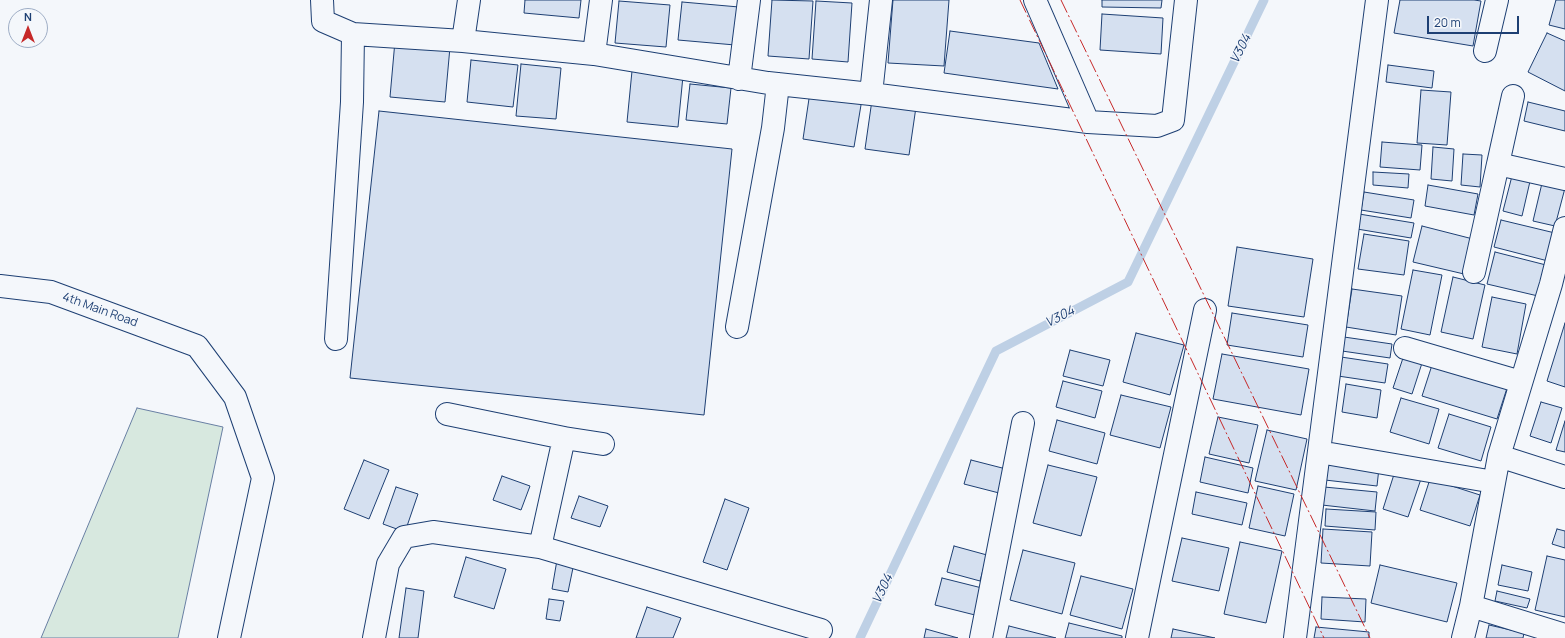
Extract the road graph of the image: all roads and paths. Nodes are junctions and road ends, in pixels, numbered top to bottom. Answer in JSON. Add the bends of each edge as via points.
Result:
{"nodes":[{"id":1,"x":322,"y":0,"type":"edge"},
{"id":2,"x":469,"y":0,"type":"edge"},
{"id":3,"x":601,"y":0,"type":"edge"},
{"id":4,"x":749,"y":0,"type":"edge"},
{"id":5,"x":881,"y":0,"type":"edge"},
{"id":6,"x":1035,"y":0,"type":"edge"},
{"id":7,"x":1186,"y":0,"type":"edge"},
{"id":8,"x":1377,"y":0,"type":"edge"},
{"id":9,"x":1497,"y":0,"type":"edge"},
{"id":10,"x":353,"y":34,"type":"junction"},
{"id":11,"x":463,"y":41,"type":"junction"},
{"id":12,"x":1485,"y":51,"type":"dead end"},
{"id":13,"x":594,"y":54,"type":"junction"},
{"id":14,"x":739,"y":79,"type":"junction"},
{"id":15,"x":778,"y":84,"type":"junction"},
{"id":16,"x":871,"y":94,"type":"junction"},
{"id":17,"x":1513,"y":96,"type":"dead end"},
{"id":18,"x":1088,"y":122,"type":"junction"},
{"id":19,"x":1498,"y":164,"type":"junction"},
{"id":20,"x":1565,"y":179,"type":"edge"},
{"id":21,"x":1565,"y":228,"type":"edge"},
{"id":22,"x":1474,"y":272,"type":"dead end"},
{"id":23,"x":0,"y":286,"type":"edge"},
{"id":24,"x":1205,"y":310,"type":"dead end"},
{"id":25,"x":737,"y":327,"type":"dead end"},
{"id":26,"x":336,"y":339,"type":"dead end"},
{"id":27,"x":1405,"y":348,"type":"dead end"},
{"id":28,"x":1521,"y":382,"type":"junction"},
{"id":29,"x":447,"y":414,"type":"dead end"},
{"id":30,"x":1023,"y":423,"type":"dead end"},
{"id":31,"x":564,"y":438,"type":"junction"},
{"id":32,"x":603,"y":444,"type":"dead end"},
{"id":33,"x":1319,"y":452,"type":"junction"},
{"id":34,"x":1499,"y":456,"type":"junction"},
{"id":35,"x":1565,"y":477,"type":"edge"},
{"id":36,"x":1494,"y":482,"type":"junction"},
{"id":37,"x":540,"y":547,"type":"junction"},
{"id":38,"x":1471,"y":606,"type":"junction"},
{"id":39,"x":820,"y":630,"type":"dead end"},
{"id":40,"x":1565,"y":635,"type":"edge"},
{"id":41,"x":229,"y":638,"type":"edge"},
{"id":42,"x":374,"y":638,"type":"edge"},
{"id":43,"x":981,"y":638,"type":"edge"},
{"id":44,"x":1137,"y":638,"type":"edge"},
{"id":45,"x":1295,"y":638,"type":"edge"},
{"id":46,"x":1463,"y":638,"type":"edge"}],
"edges":[{"from":1,"to":10,"type":"street","via":[[323,21]]},
{"from":2,"to":11,"type":"street"},
{"from":3,"to":13,"type":"street"},
{"from":4,"to":14,"type":"street"},
{"from":5,"to":16,"type":"street"},
{"from":6,"to":18,"type":"street"},
{"from":7,"to":18,"type":"street","via":[[1173,120],[1157,126]]},
{"from":8,"to":33,"type":"street"},
{"from":9,"to":12,"type":"street"},
{"from":10,"to":11,"type":"street"},
{"from":10,"to":26,"type":"street","via":[[352,102]]},
{"from":11,"to":13,"type":"street"},
{"from":13,"to":14,"type":"street"},
{"from":14,"to":15,"type":"street"},
{"from":15,"to":16,"type":"street"},
{"from":15,"to":25,"type":"street","via":[[773,128]]},
{"from":16,"to":18,"type":"street"},
{"from":17,"to":19,"type":"street"},
{"from":19,"to":20,"type":"street"},
{"from":19,"to":22,"type":"street"},
{"from":21,"to":28,"type":"street"},
{"from":23,"to":41,"type":"street","name":"4th Main Road","via":[[52,292],[197,346],[235,397],[263,478]]},
{"from":24,"to":44,"type":"street"},
{"from":27,"to":28,"type":"street"},
{"from":28,"to":34,"type":"street"},
{"from":29,"to":31,"type":"street"},
{"from":30,"to":43,"type":"street"},
{"from":31,"to":32,"type":"street"},
{"from":31,"to":37,"type":"street"},
{"from":33,"to":36,"type":"street"},
{"from":33,"to":45,"type":"street"},
{"from":34,"to":35,"type":"street"},
{"from":34,"to":36,"type":"street"},
{"from":36,"to":38,"type":"street"},
{"from":37,"to":39,"type":"street"},
{"from":37,"to":42,"type":"street","via":[[433,532],[404,537],[388,564]]},
{"from":38,"to":40,"type":"street"},
{"from":38,"to":46,"type":"street"}]}
